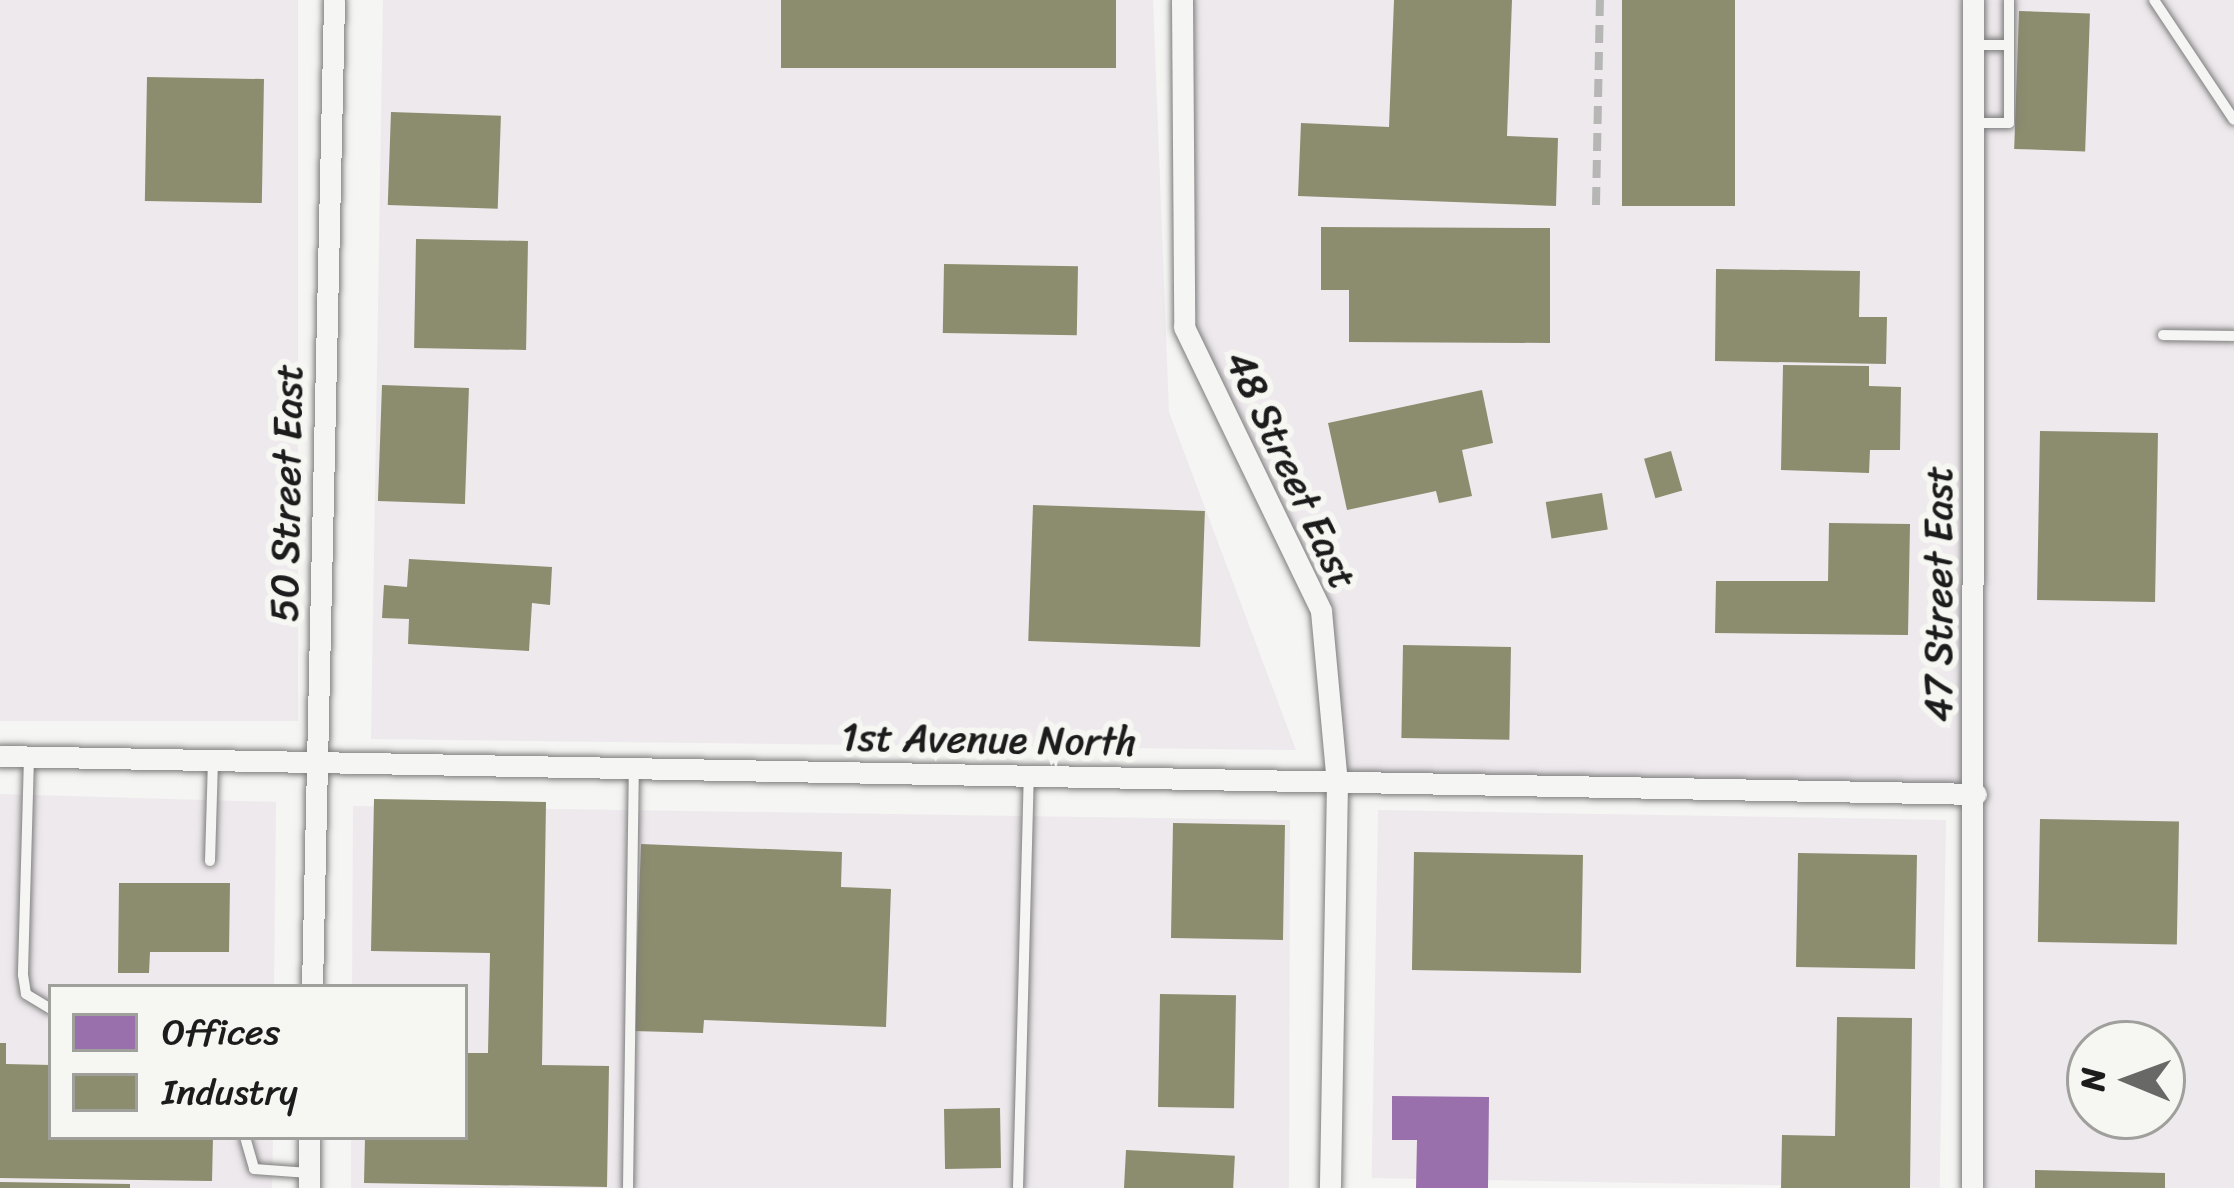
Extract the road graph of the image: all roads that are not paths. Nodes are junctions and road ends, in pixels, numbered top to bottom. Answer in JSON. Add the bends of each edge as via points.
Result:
{"nodes":[{"id":1,"x":334,"y":0,"type":"edge"},
{"id":2,"x":1182,"y":0,"type":"edge"},
{"id":3,"x":1973,"y":0,"type":"edge"},
{"id":4,"x":2009,"y":0,"type":"edge"},
{"id":5,"x":2154,"y":0,"type":"edge"},
{"id":6,"x":1973,"y":45,"type":"junction"},
{"id":7,"x":2009,"y":45,"type":"junction"},
{"id":8,"x":2234,"y":120,"type":"edge"},
{"id":9,"x":1973,"y":123,"type":"junction"},
{"id":10,"x":2163,"y":335,"type":"dead end"},
{"id":11,"x":2234,"y":336,"type":"edge"},
{"id":12,"x":0,"y":756,"type":"edge"},
{"id":13,"x":29,"y":757,"type":"junction"},
{"id":14,"x":213,"y":760,"type":"junction"},
{"id":15,"x":316,"y":763,"type":"junction"},
{"id":16,"x":634,"y":768,"type":"junction"},
{"id":17,"x":1029,"y":777,"type":"junction"},
{"id":18,"x":1336,"y":783,"type":"junction"},
{"id":19,"x":1976,"y":794,"type":"junction"},
{"id":20,"x":210,"y":861,"type":"dead end"},
{"id":21,"x":312,"y":984,"type":"edge"},
{"id":22,"x":48,"y":1007,"type":"edge"},
{"id":23,"x":245,"y":1140,"type":"edge"},
{"id":24,"x":310,"y":1140,"type":"edge"},
{"id":25,"x":309,"y":1180,"type":"edge"},
{"id":26,"x":628,"y":1188,"type":"edge"},
{"id":27,"x":1018,"y":1188,"type":"edge"},
{"id":28,"x":1330,"y":1188,"type":"edge"},
{"id":29,"x":1972,"y":1188,"type":"edge"}],
"edges":[{"from":1,"to":15,"type":"street","name":"50 Street East"},
{"from":2,"to":18,"type":"street","name":"48 Street East","via":[[1184,326],[1321,611]]},
{"from":3,"to":6,"type":"street","name":"47 Street East"},
{"from":4,"to":7,"type":"lane"},
{"from":5,"to":8,"type":"lane"},
{"from":6,"to":7,"type":"lane"},
{"from":6,"to":9,"type":"street","name":"47 Street East"},
{"from":7,"to":9,"type":"lane","via":[[2009,123]]},
{"from":9,"to":19,"type":"street","name":"47 Street East"},
{"from":10,"to":11,"type":"lane"},
{"from":12,"to":13,"type":"street","name":"1st Avenue North"},
{"from":13,"to":14,"type":"street","name":"1st Avenue North"},
{"from":13,"to":22,"type":"lane","via":[[23,976],[26,994]]},
{"from":14,"to":15,"type":"street","name":"1st Avenue North"},
{"from":14,"to":20,"type":"lane"},
{"from":15,"to":16,"type":"street","name":"1st Avenue North"},
{"from":15,"to":21,"type":"street","name":"50 Street East"},
{"from":16,"to":17,"type":"street","name":"1st Avenue North"},
{"from":16,"to":26,"type":"lane"},
{"from":17,"to":18,"type":"street","name":"1st Avenue North"},
{"from":17,"to":27,"type":"lane"},
{"from":18,"to":19,"type":"street","name":"1st Avenue North"},
{"from":18,"to":28,"type":"street","name":"48 Street East"},
{"from":19,"to":29,"type":"street","name":"47 Street East"},
{"from":23,"to":25,"type":"lane","via":[[254,1169]]},
{"from":24,"to":25,"type":"street"}]}
